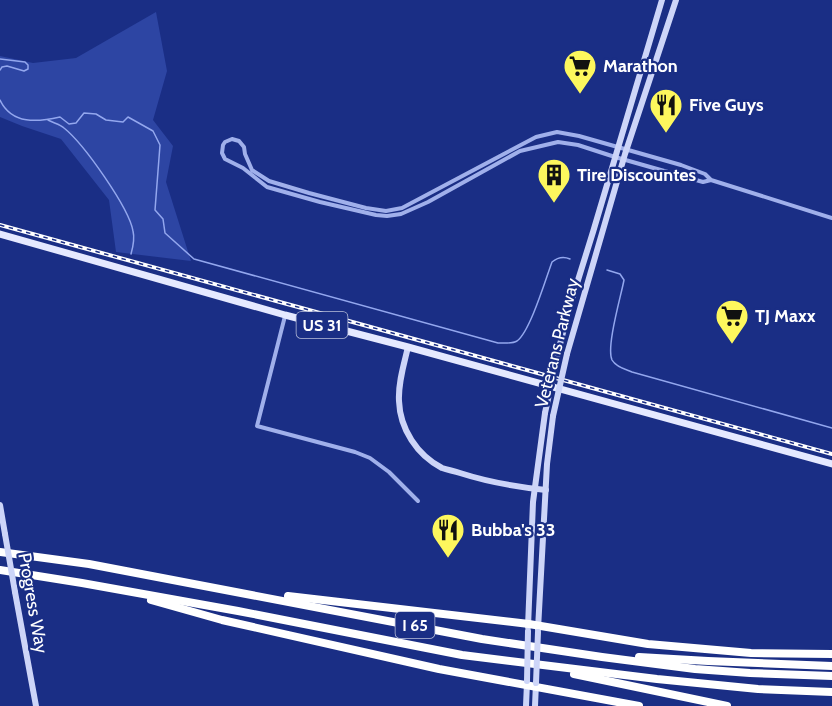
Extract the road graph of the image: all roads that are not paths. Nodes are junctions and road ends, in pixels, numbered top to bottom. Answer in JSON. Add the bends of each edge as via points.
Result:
{"nodes":[{"id":1,"x":662,"y":0,"type":"edge"},
{"id":2,"x":676,"y":0,"type":"edge"},
{"id":3,"x":618,"y":147,"type":"junction"},
{"id":4,"x":626,"y":150,"type":"junction"},
{"id":5,"x":245,"y":154,"type":"junction"},
{"id":6,"x":615,"y":158,"type":"junction"},
{"id":7,"x":623,"y":159,"type":"junction"},
{"id":8,"x":232,"y":163,"type":"junction"},
{"id":9,"x":711,"y":180,"type":"junction"},
{"id":10,"x":832,"y":218,"type":"edge"},
{"id":11,"x":0,"y":234,"type":"edge"},
{"id":12,"x":285,"y":315,"type":"junction"},
{"id":13,"x":408,"y":347,"type":"junction"},
{"id":14,"x":832,"y":464,"type":"edge"},
{"id":15,"x":535,"y":489,"type":"junction"},
{"id":16,"x":546,"y":490,"type":"junction"},
{"id":17,"x":418,"y":501,"type":"dead end"},
{"id":18,"x":0,"y":505,"type":"edge"},
{"id":19,"x":0,"y":552,"type":"edge"},
{"id":20,"x":0,"y":570,"type":"edge"},
{"id":21,"x":102,"y":587,"type":"junction"},
{"id":22,"x":216,"y":587,"type":"junction"},
{"id":23,"x":528,"y":627,"type":"junction"},
{"id":24,"x":538,"y":629,"type":"junction"},
{"id":25,"x":832,"y":649,"type":"edge"},
{"id":26,"x":751,"y":652,"type":"junction"},
{"id":27,"x":576,"y":653,"type":"junction"},
{"id":28,"x":832,"y":654,"type":"edge"},
{"id":29,"x":514,"y":662,"type":"junction"},
{"id":30,"x":832,"y":666,"type":"edge"},
{"id":31,"x":832,"y":676,"type":"edge"},
{"id":32,"x":531,"y":684,"type":"junction"},
{"id":33,"x":832,"y":692,"type":"edge"},
{"id":34,"x":36,"y":706,"type":"edge"},
{"id":35,"x":526,"y":706,"type":"edge"},
{"id":36,"x":535,"y":706,"type":"edge"},
{"id":37,"x":639,"y":706,"type":"edge"},
{"id":38,"x":727,"y":706,"type":"edge"}],
"edges":[{"from":1,"to":3,"type":"main road","name":"Veterans Parkway"},
{"from":2,"to":4,"type":"main road","name":"Veterans Parkway"},
{"from":3,"to":4,"type":"street"},
{"from":3,"to":5,"type":"street","via":[[557,132],[536,137],[402,208],[386,211],[269,181],[252,170]]},
{"from":3,"to":6,"type":"main road","name":"Veterans Parkway"},
{"from":4,"to":7,"type":"main road","name":"Veterans Parkway"},
{"from":4,"to":9,"type":"street","via":[[681,165]]},
{"from":5,"to":8,"type":"street"},
{"from":5,"to":8,"type":"street","via":[[242,143],[228,140],[222,153]]},
{"from":6,"to":7,"type":"street"},
{"from":6,"to":8,"type":"street","via":[[558,142],[520,151],[429,202],[387,216],[267,187]]},
{"from":6,"to":15,"type":"main road","name":"Veterans Parkway","bridge":true,"via":[[558,352]]},
{"from":7,"to":9,"type":"street","via":[[703,182]]},
{"from":7,"to":16,"type":"main road","name":"Veterans Parkway","bridge":true,"via":[[567,354],[553,416]]},
{"from":9,"to":10,"type":"street"},
{"from":11,"to":12,"type":"main road","number":"US 31"},
{"from":12,"to":13,"type":"main road","number":"US 31"},
{"from":12,"to":17,"type":"street","via":[[257,426],[370,458]]},
{"from":13,"to":14,"type":"main road","number":"US 31"},
{"from":13,"to":15,"type":"main road","via":[[399,402],[407,433],[419,451],[442,468]]},
{"from":15,"to":16,"type":"main road"},
{"from":15,"to":23,"type":"main road","name":"Veterans Parkway"},
{"from":16,"to":24,"type":"main road","name":"Veterans Parkway"},
{"from":18,"to":34,"type":"main road","name":"Progress Way","bridge":true},
{"from":19,"to":22,"type":"highway","number":"I 65"},
{"from":20,"to":21,"type":"highway","number":"I 65"},
{"from":21,"to":29,"type":"highway","number":"I 65"},
{"from":21,"to":32,"type":"highway","via":[[234,623],[440,669]]},
{"from":22,"to":23,"type":"highway"},
{"from":22,"to":27,"type":"highway","number":"I 65","via":[[482,639]]},
{"from":23,"to":24,"type":"highway"},
{"from":23,"to":32,"type":"main road","name":"Veterans Parkway","bridge":true},
{"from":24,"to":26,"type":"highway","via":[[648,644]]},
{"from":24,"to":32,"type":"main road","name":"Veterans Parkway","bridge":true},
{"from":25,"to":26,"type":"highway"},
{"from":26,"to":28,"type":"highway"},
{"from":27,"to":30,"type":"highway"},
{"from":27,"to":31,"type":"highway","number":"I 65","via":[[695,669]]},
{"from":29,"to":33,"type":"highway","number":"I 65","via":[[758,689]]},
{"from":29,"to":38,"type":"highway"},
{"from":32,"to":35,"type":"main road","name":"Veterans Parkway"},
{"from":32,"to":36,"type":"main road","name":"Veterans Parkway"},
{"from":32,"to":37,"type":"highway"}]}
